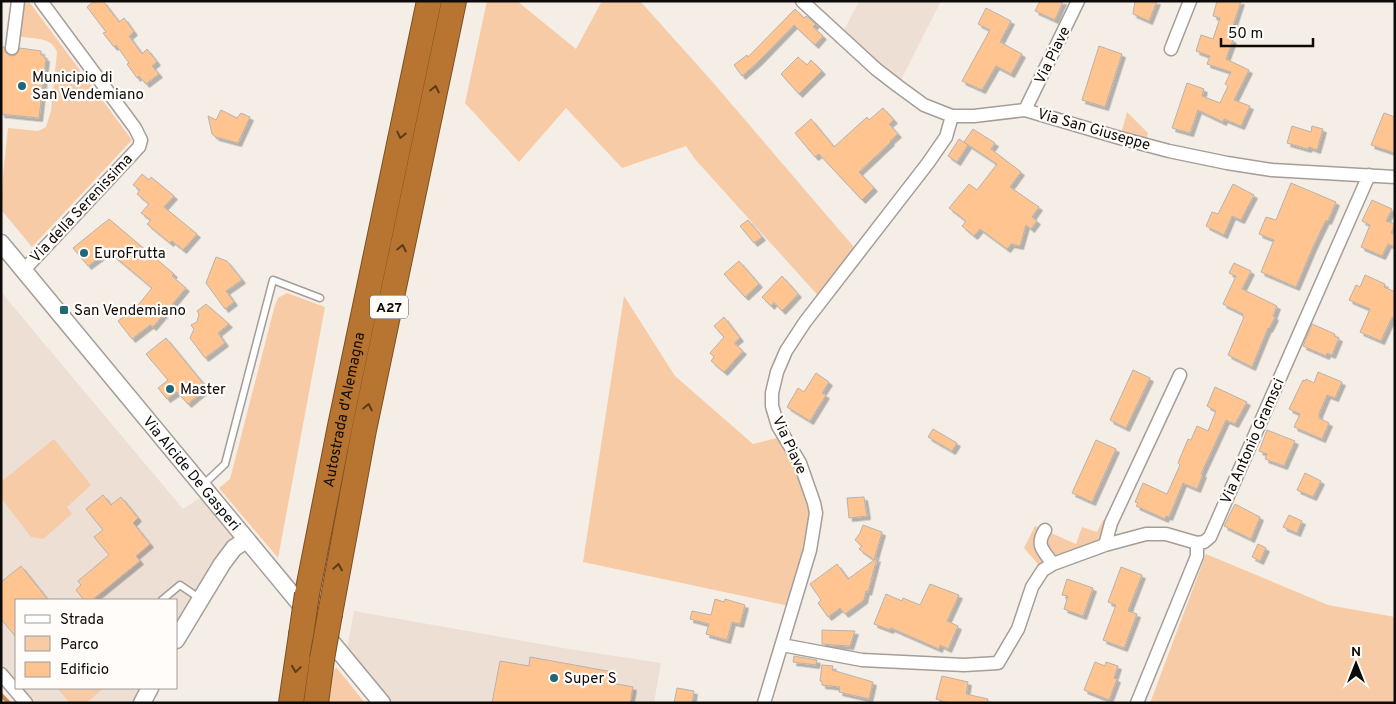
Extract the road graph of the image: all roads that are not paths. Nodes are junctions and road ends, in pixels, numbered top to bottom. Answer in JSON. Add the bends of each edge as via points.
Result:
{"nodes":[{"id":1,"x":18,"y":1,"type":"edge"},
{"id":2,"x":41,"y":1,"type":"edge"},
{"id":3,"x":429,"y":1,"type":"edge"},
{"id":4,"x":454,"y":1,"type":"edge"},
{"id":5,"x":802,"y":1,"type":"edge"},
{"id":6,"x":1078,"y":1,"type":"edge"},
{"id":7,"x":1190,"y":1,"type":"edge"},
{"id":8,"x":12,"y":48,"type":"dead end"},
{"id":9,"x":1171,"y":49,"type":"dead end"},
{"id":10,"x":1026,"y":110,"type":"junction"},
{"id":11,"x":952,"y":116,"type":"junction"},
{"id":12,"x":1369,"y":175,"type":"junction"},
{"id":13,"x":1395,"y":177,"type":"edge"},
{"id":14,"x":1,"y":242,"type":"edge"},
{"id":15,"x":24,"y":270,"type":"junction"},
{"id":16,"x":320,"y":298,"type":"dead end"},
{"id":17,"x":1180,"y":375,"type":"dead end"},
{"id":18,"x":202,"y":486,"type":"junction"},
{"id":19,"x":1045,"y":530,"type":"dead end"},
{"id":20,"x":246,"y":540,"type":"junction"},
{"id":21,"x":1197,"y":543,"type":"junction"},
{"id":22,"x":1105,"y":545,"type":"junction"},
{"id":23,"x":1053,"y":564,"type":"junction"},
{"id":24,"x":163,"y":599,"type":"edge"},
{"id":25,"x":201,"y":599,"type":"junction"},
{"id":26,"x":178,"y":637,"type":"edge"},
{"id":27,"x":782,"y":645,"type":"junction"},
{"id":28,"x":1,"y":674,"type":"edge"},
{"id":29,"x":149,"y":689,"type":"edge"},
{"id":30,"x":26,"y":703,"type":"edge"},
{"id":31,"x":142,"y":703,"type":"edge"},
{"id":32,"x":291,"y":703,"type":"edge"},
{"id":33,"x":316,"y":703,"type":"edge"},
{"id":34,"x":382,"y":703,"type":"edge"},
{"id":35,"x":764,"y":703,"type":"edge"},
{"id":36,"x":1137,"y":703,"type":"edge"}],
"edges":[{"from":1,"to":8,"type":"street"},
{"from":2,"to":15,"type":"street","name":"Via della Serenissima","via":[[141,140]]},
{"from":3,"to":32,"type":"highway","name":"Autostrada d'Alemagna","number":"A27","one_way":true,"bridge":true,"via":[[340,426],[307,594]]},
{"from":33,"to":4,"type":"highway","name":"Autostrada d'Alemagna","number":"A27","one_way":true,"bridge":true,"via":[[364,430]]},
{"from":5,"to":11,"type":"street","name":"Via San Giuseppe","via":[[898,86],[924,104]]},
{"from":6,"to":10,"type":"street","name":"Via Piave"},
{"from":7,"to":9,"type":"street"},
{"from":10,"to":11,"type":"street","name":"Via San Giuseppe"},
{"from":10,"to":12,"type":"street","name":"Via San Giuseppe","via":[[1169,151],[1227,163],[1272,170]]},
{"from":11,"to":27,"type":"street","name":"Via Piave","via":[[946,137],[805,322],[777,372],[772,406],[778,426],[800,463],[816,512],[810,550]]},
{"from":12,"to":13,"type":"street","name":"Via San Giuseppe"},
{"from":12,"to":21,"type":"street","name":"Via Antonio Gramsci","via":[[1210,537]]},
{"from":14,"to":15,"type":"street","name":"Via Alcide De Gasperi"},
{"from":15,"to":18,"type":"street","name":"Via Alcide De Gasperi"},
{"from":16,"to":18,"type":"lane","via":[[273,280],[225,464]]},
{"from":17,"to":22,"type":"street","via":[[1111,523]]},
{"from":18,"to":20,"type":"street","name":"Via Alcide De Gasperi"},
{"from":19,"to":23,"type":"street","via":[[1040,546]]},
{"from":20,"to":25,"type":"street","via":[[229,554]]},
{"from":20,"to":34,"type":"street","name":"Via Alcide De Gasperi"},
{"from":21,"to":22,"type":"street","via":[[1156,533]]},
{"from":21,"to":36,"type":"street","via":[[1196,556]]},
{"from":22,"to":23,"type":"street"},
{"from":23,"to":27,"type":"street","via":[[1044,570],[1032,587],[1018,629],[998,663],[964,665],[862,660]]},
{"from":24,"to":25,"type":"lane","via":[[180,585]]},
{"from":25,"to":26,"type":"street"},
{"from":27,"to":35,"type":"street","name":"Via Piave"},
{"from":28,"to":30,"type":"street"},
{"from":29,"to":31,"type":"street"}]}
